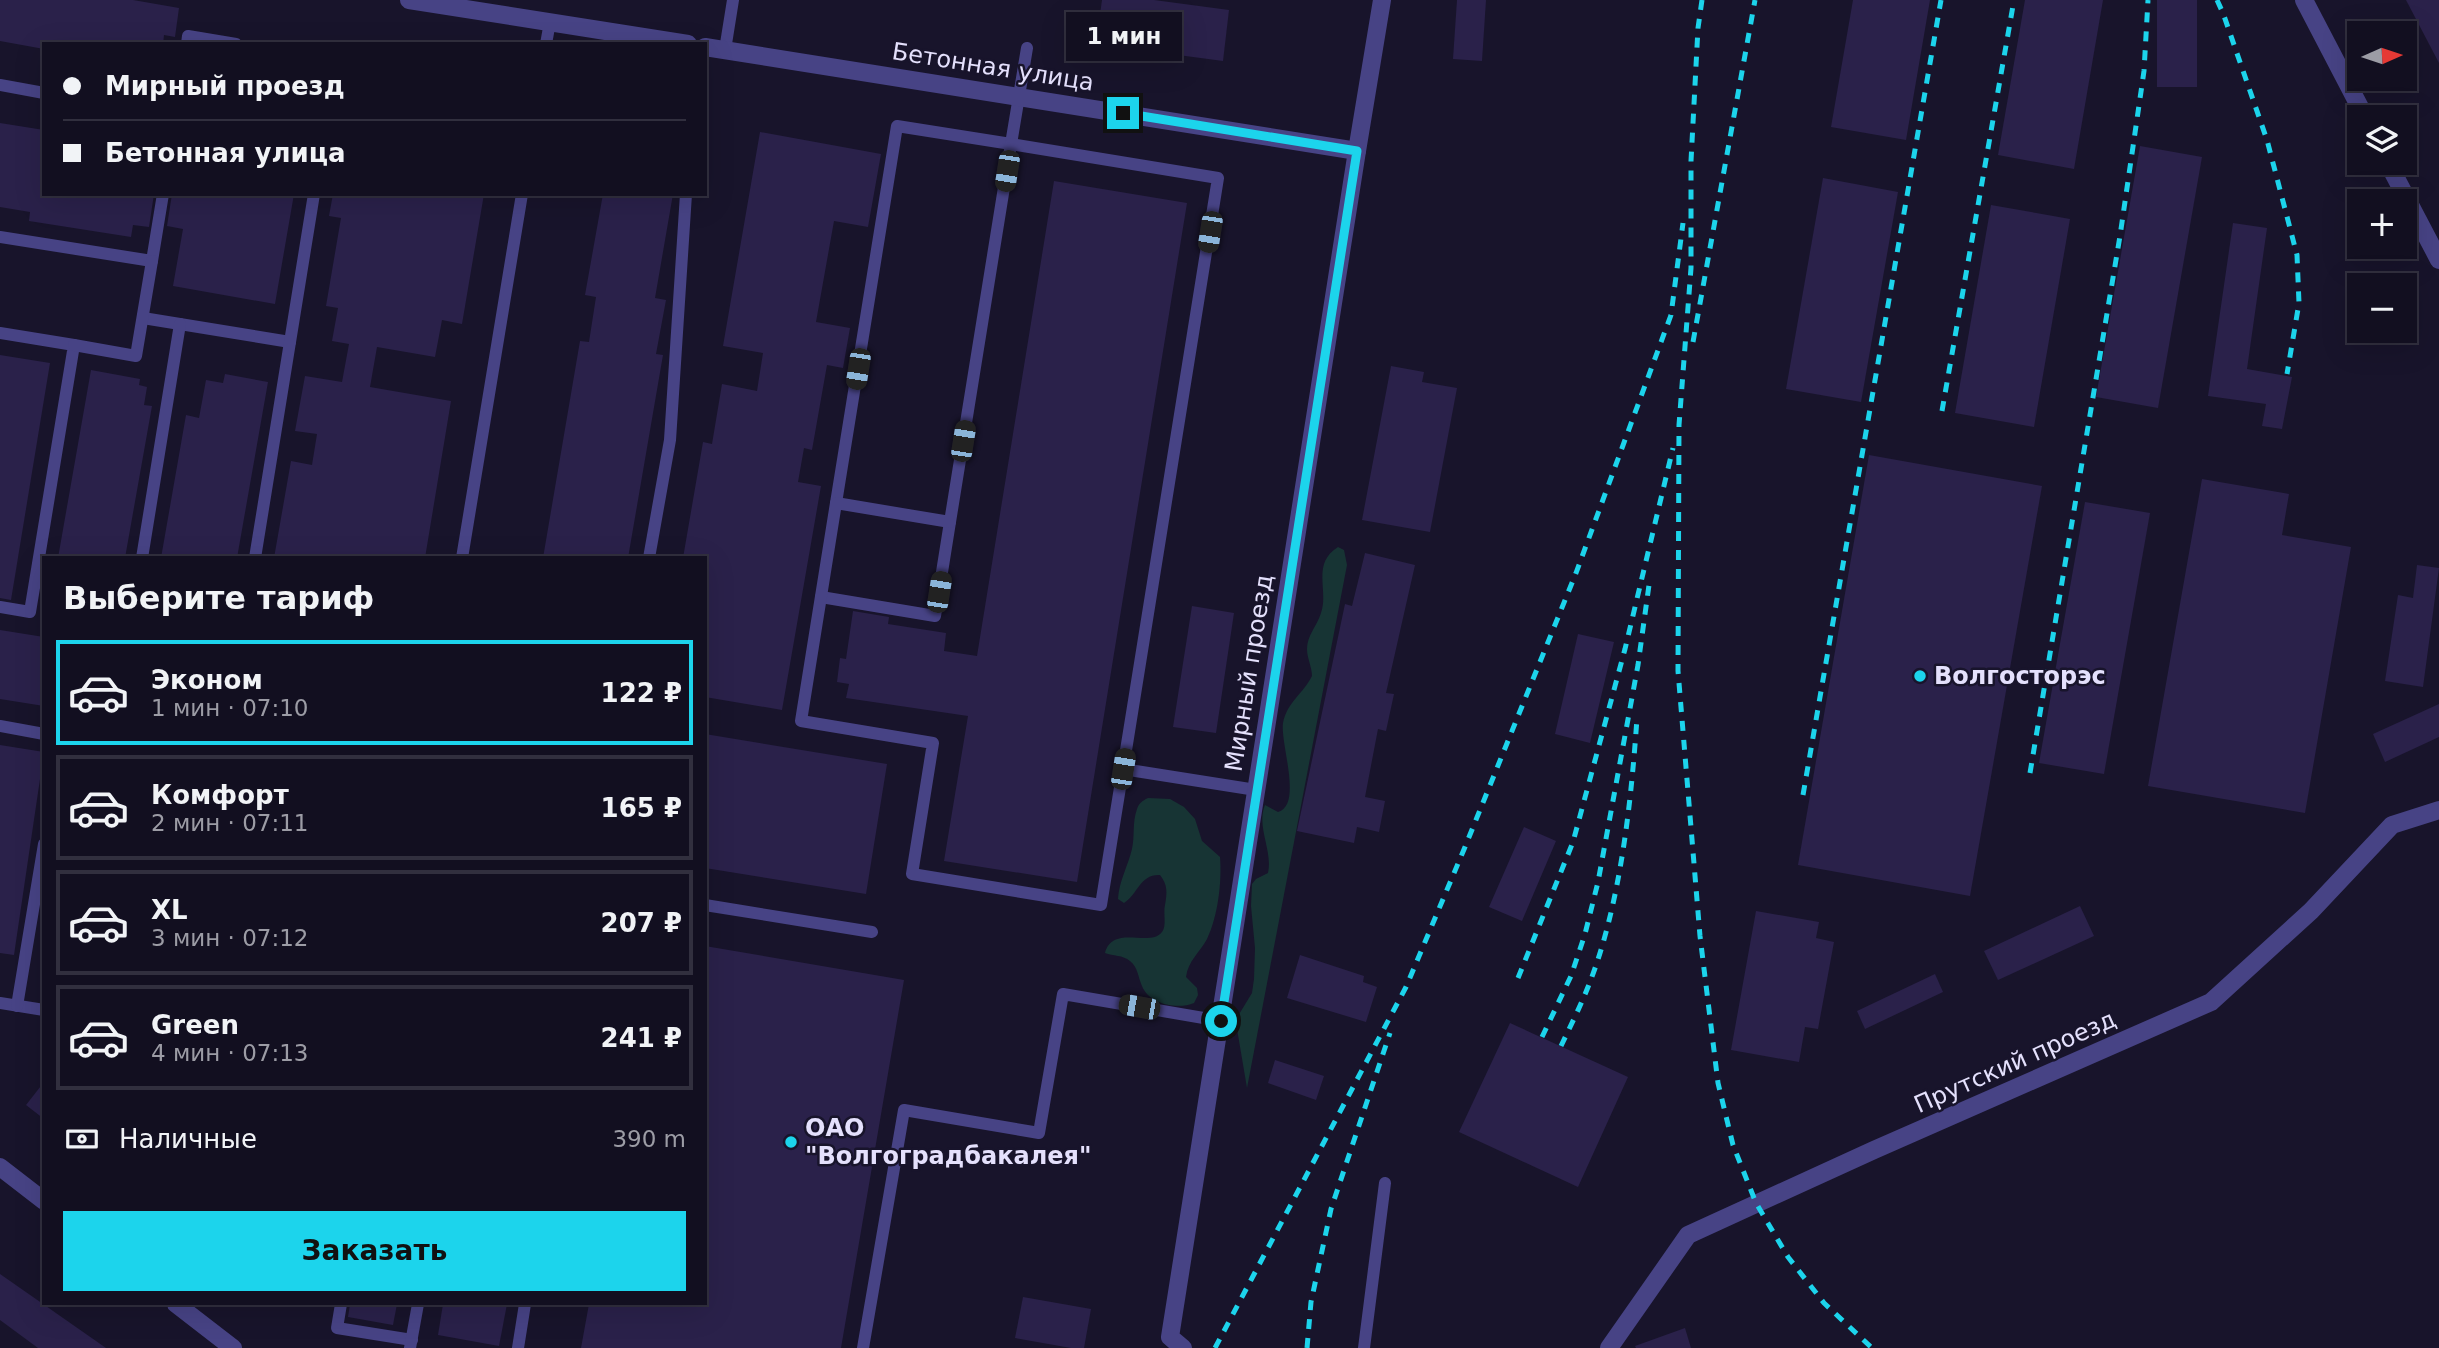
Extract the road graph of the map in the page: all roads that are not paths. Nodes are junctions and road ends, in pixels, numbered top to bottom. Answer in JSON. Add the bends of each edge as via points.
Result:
{"nodes":[{"id":1,"x":409,"y":0,"type":"edge"},
{"id":2,"x":733,"y":0,"type":"edge"},
{"id":3,"x":1382,"y":0,"type":"edge"},
{"id":4,"x":2304,"y":0,"type":"edge"},
{"id":5,"x":457,"y":4,"type":"edge"},
{"id":6,"x":550,"y":22,"type":"junction"},
{"id":7,"x":187,"y":42,"type":"edge"},
{"id":8,"x":224,"y":42,"type":"edge"},
{"id":9,"x":546,"y":42,"type":"edge"},
{"id":10,"x":675,"y":42,"type":"edge"},
{"id":11,"x":707,"y":47,"type":"edge"},
{"id":12,"x":1027,"y":48,"type":"dead end"},
{"id":13,"x":725,"y":50,"type":"junction"},
{"id":14,"x":0,"y":85,"type":"edge"},
{"id":15,"x":42,"y":93,"type":"edge"},
{"id":16,"x":1019,"y":96,"type":"junction"},
{"id":17,"x":2359,"y":105,"type":"edge"},
{"id":18,"x":1011,"y":144,"type":"junction"},
{"id":19,"x":1357,"y":151,"type":"junction"},
{"id":20,"x":2394,"y":175,"type":"edge"},
{"id":21,"x":163,"y":196,"type":"edge"},
{"id":22,"x":314,"y":196,"type":"edge"},
{"id":23,"x":522,"y":196,"type":"edge"},
{"id":24,"x":686,"y":196,"type":"edge"},
{"id":25,"x":0,"y":237,"type":"edge"},
{"id":26,"x":2439,"y":260,"type":"edge"},
{"id":27,"x":152,"y":261,"type":"junction"},
{"id":28,"x":142,"y":318,"type":"junction"},
{"id":29,"x":180,"y":324,"type":"junction"},
{"id":30,"x":0,"y":333,"type":"edge"},
{"id":31,"x":290,"y":342,"type":"junction"},
{"id":32,"x":74,"y":345,"type":"junction"},
{"id":33,"x":836,"y":503,"type":"junction"},
{"id":34,"x":950,"y":522,"type":"junction"},
{"id":35,"x":45,"y":556,"type":"edge"},
{"id":36,"x":142,"y":556,"type":"edge"},
{"id":37,"x":255,"y":556,"type":"edge"},
{"id":38,"x":463,"y":556,"type":"edge"},
{"id":39,"x":649,"y":556,"type":"edge"},
{"id":40,"x":42,"y":577,"type":"edge"},
{"id":41,"x":821,"y":597,"type":"junction"},
{"id":42,"x":0,"y":607,"type":"edge"},
{"id":43,"x":37,"y":613,"type":"edge"},
{"id":44,"x":0,"y":726,"type":"edge"},
{"id":45,"x":42,"y":734,"type":"edge"},
{"id":46,"x":1123,"y":769,"type":"junction"},
{"id":47,"x":1256,"y":790,"type":"junction"},
{"id":48,"x":2439,"y":810,"type":"edge"},
{"id":49,"x":42,"y":856,"type":"edge"},
{"id":50,"x":707,"y":905,"type":"edge"},
{"id":51,"x":872,"y":932,"type":"dead end"},
{"id":52,"x":0,"y":1003,"type":"edge"},
{"id":53,"x":17,"y":1006,"type":"junction"},
{"id":54,"x":42,"y":1010,"type":"edge"},
{"id":55,"x":1221,"y":1021,"type":"junction"},
{"id":56,"x":0,"y":1167,"type":"edge"},
{"id":57,"x":1385,"y":1183,"type":"dead end"},
{"id":58,"x":42,"y":1199,"type":"edge"},
{"id":59,"x":177,"y":1305,"type":"edge"},
{"id":60,"x":341,"y":1305,"type":"edge"},
{"id":61,"x":418,"y":1305,"type":"edge"},
{"id":62,"x":525,"y":1305,"type":"edge"},
{"id":63,"x":411,"y":1344,"type":"edge"},
{"id":64,"x":233,"y":1348,"type":"edge"},
{"id":65,"x":518,"y":1348,"type":"edge"},
{"id":66,"x":863,"y":1348,"type":"edge"},
{"id":67,"x":1183,"y":1348,"type":"edge"},
{"id":68,"x":1364,"y":1348,"type":"edge"},
{"id":69,"x":1609,"y":1348,"type":"edge"}],
"edges":[{"from":1,"to":5,"type":"street"},
{"from":2,"to":13,"type":"lane"},
{"from":3,"to":19,"type":"street","name":"Мирный проезд"},
{"from":4,"to":17,"type":"street"},
{"from":5,"to":6,"type":"street"},
{"from":6,"to":9,"type":"lane"},
{"from":6,"to":10,"type":"street"},
{"from":7,"to":8,"type":"lane","via":[[188,36]]},
{"from":11,"to":13,"type":"street","name":"Бетонная улица"},
{"from":12,"to":16,"type":"lane"},
{"from":13,"to":16,"type":"street","name":"Бетонная улица"},
{"from":14,"to":15,"type":"lane"},
{"from":16,"to":18,"type":"lane"},
{"from":16,"to":19,"type":"street","name":"Бетонная улица"},
{"from":18,"to":33,"type":"lane","via":[[897,126]]},
{"from":18,"to":34,"type":"lane"},
{"from":18,"to":46,"type":"lane","via":[[1219,178]]},
{"from":19,"to":47,"type":"street","name":"Мирный проезд"},
{"from":20,"to":26,"type":"street"},
{"from":21,"to":27,"type":"lane"},
{"from":22,"to":31,"type":"lane"},
{"from":23,"to":38,"type":"lane"},
{"from":24,"to":39,"type":"lane","via":[[670,440]]},
{"from":25,"to":27,"type":"lane"},
{"from":27,"to":28,"type":"lane"},
{"from":28,"to":29,"type":"lane"},
{"from":28,"to":32,"type":"lane","via":[[136,356]]},
{"from":29,"to":31,"type":"lane"},
{"from":29,"to":36,"type":"lane"},
{"from":30,"to":32,"type":"lane"},
{"from":31,"to":37,"type":"lane"},
{"from":32,"to":35,"type":"lane"},
{"from":33,"to":34,"type":"lane"},
{"from":33,"to":41,"type":"lane"},
{"from":34,"to":41,"type":"lane","via":[[935,615]]},
{"from":40,"to":43,"type":"lane"},
{"from":41,"to":46,"type":"lane","via":[[801,721],[933,743],[912,874],[1101,905]]},
{"from":42,"to":43,"type":"lane"},
{"from":44,"to":45,"type":"lane"},
{"from":46,"to":47,"type":"lane"},
{"from":47,"to":55,"type":"street","name":"Мирный проезд"},
{"from":48,"to":69,"type":"street","name":"Прутский проезд","via":[[2392,825],[2311,911],[2211,1002],[1688,1235]]},
{"from":49,"to":53,"type":"lane"},
{"from":50,"to":51,"type":"lane"},
{"from":52,"to":53,"type":"lane"},
{"from":53,"to":54,"type":"lane"},
{"from":55,"to":66,"type":"lane","via":[[1063,994],[1039,1133],[904,1110]]},
{"from":55,"to":67,"type":"street","name":"Мирный проезд","via":[[1170,1337]]},
{"from":56,"to":58,"type":"street"},
{"from":57,"to":68,"type":"lane"},
{"from":59,"to":64,"type":"street"},
{"from":60,"to":63,"type":"lane","via":[[337,1328]]},
{"from":61,"to":63,"type":"lane"},
{"from":62,"to":65,"type":"lane"}]}
